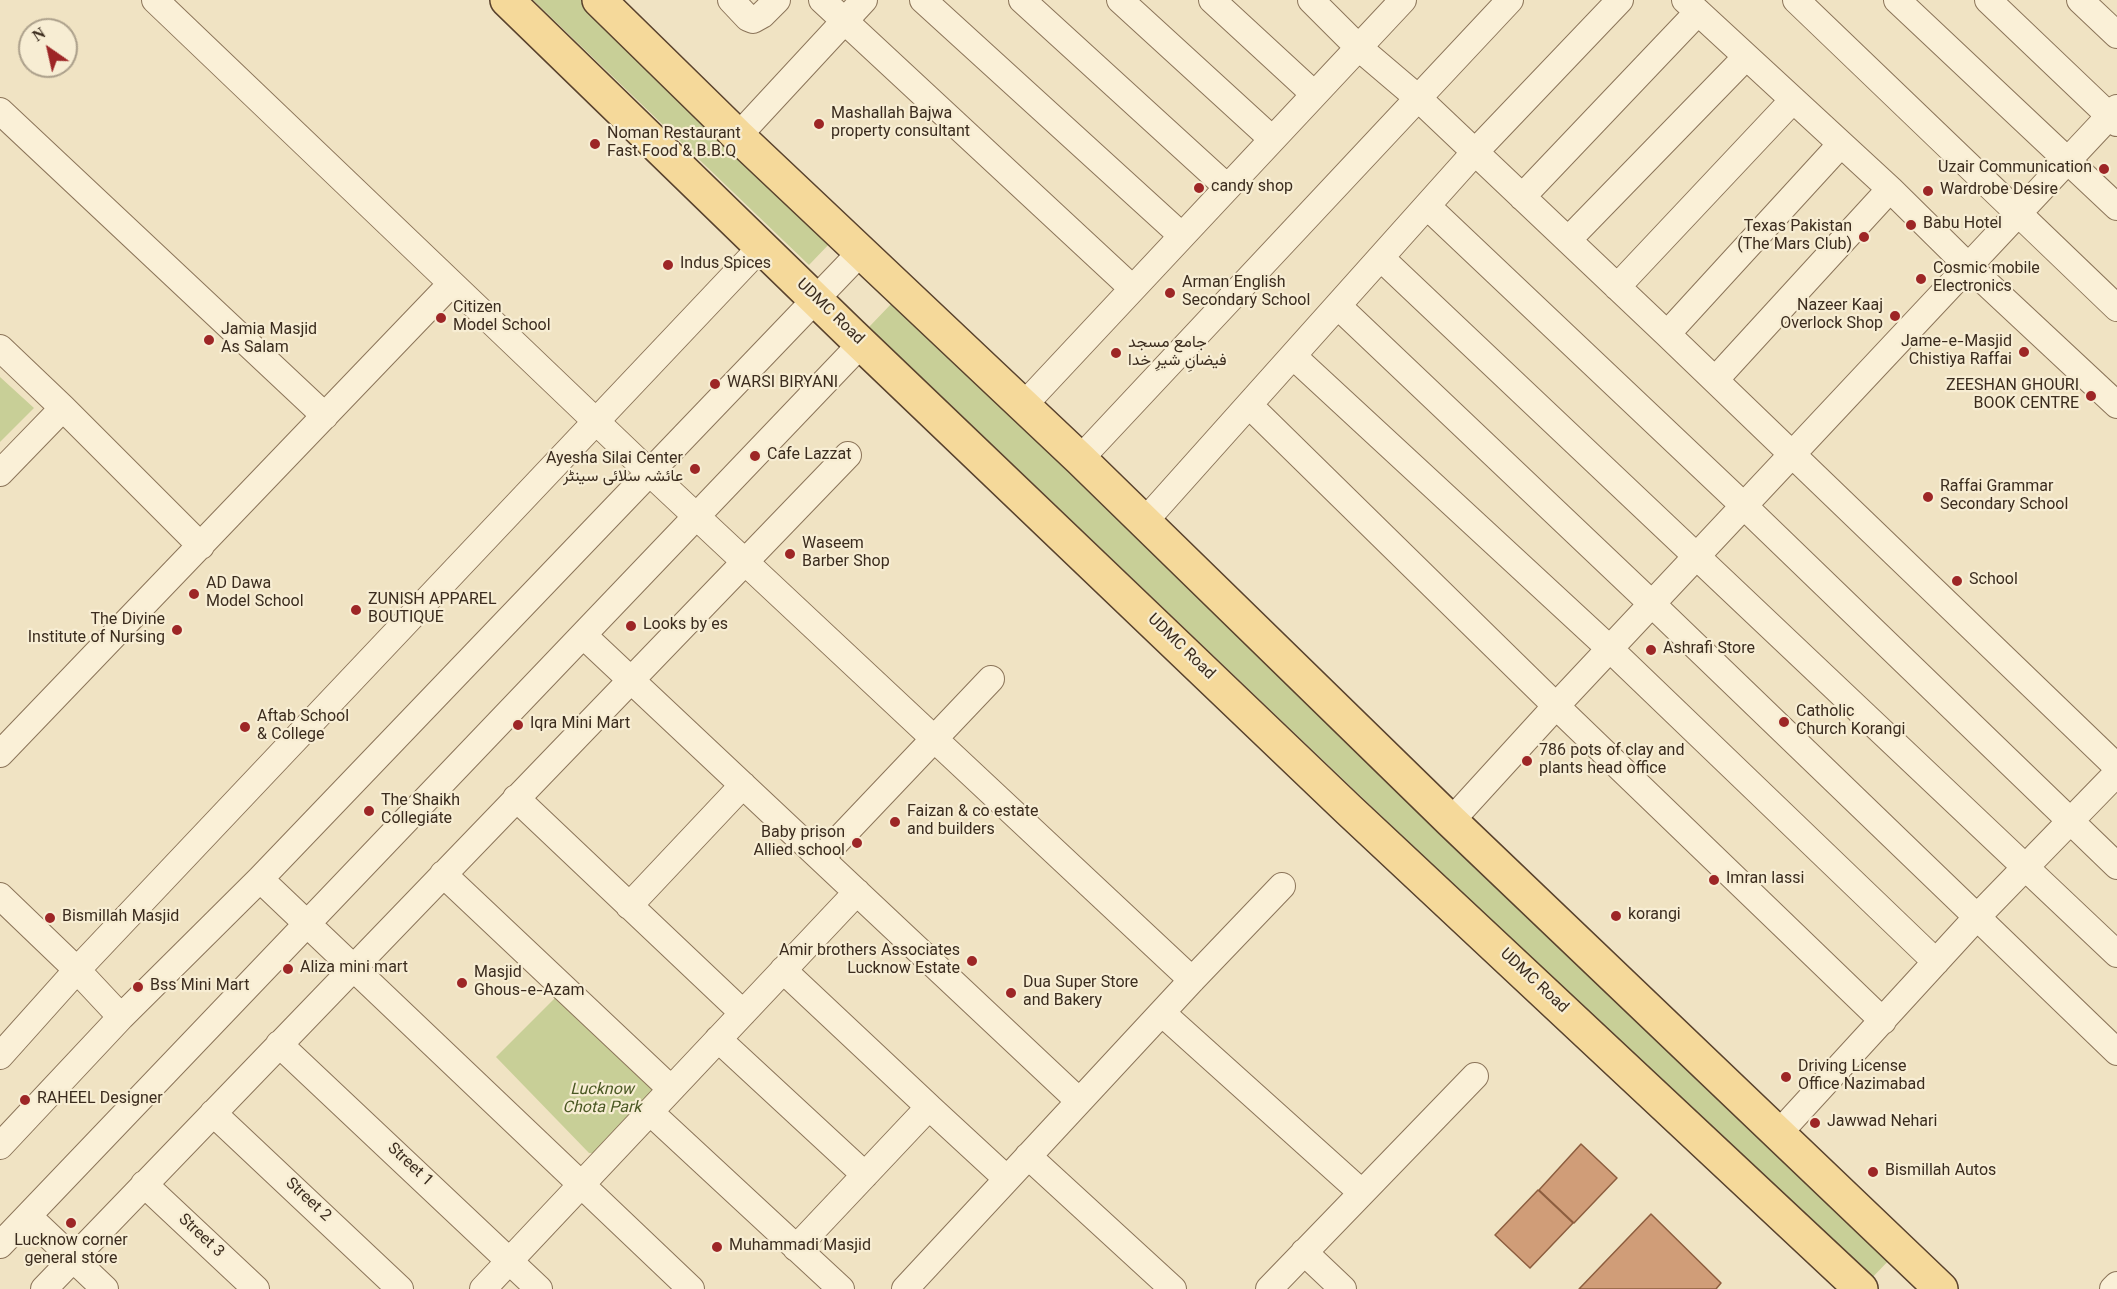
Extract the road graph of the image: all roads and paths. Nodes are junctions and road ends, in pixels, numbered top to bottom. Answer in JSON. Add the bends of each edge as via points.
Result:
{"nodes":[{"id":1,"x":155,"y":0,"type":"edge"},
{"id":2,"x":507,"y":0,"type":"edge"},
{"id":3,"x":599,"y":0,"type":"edge"},
{"id":4,"x":731,"y":0,"type":"edge"},
{"id":5,"x":777,"y":0,"type":"edge"},
{"id":6,"x":822,"y":0,"type":"edge"},
{"id":7,"x":864,"y":0,"type":"edge"},
{"id":8,"x":923,"y":0,"type":"edge"},
{"id":9,"x":1022,"y":0,"type":"edge"},
{"id":10,"x":1120,"y":0,"type":"edge"},
{"id":11,"x":1212,"y":0,"type":"edge"},
{"id":12,"x":1311,"y":0,"type":"edge"},
{"id":13,"x":1403,"y":0,"type":"edge"},
{"id":14,"x":1510,"y":0,"type":"edge"},
{"id":15,"x":1620,"y":0,"type":"edge"},
{"id":16,"x":1796,"y":0,"type":"edge"},
{"id":17,"x":1897,"y":0,"type":"edge"},
{"id":18,"x":1988,"y":0,"type":"edge"},
{"id":19,"x":2080,"y":0,"type":"edge"},
{"id":20,"x":1692,"y":6,"type":"edge"},
{"id":21,"x":844,"y":22,"type":"junction"},
{"id":22,"x":2117,"y":35,"type":"edge"},
{"id":23,"x":1358,"y":47,"type":"junction"},
{"id":24,"x":1746,"y":57,"type":"junction"},
{"id":25,"x":1314,"y":94,"type":"junction"},
{"id":26,"x":1418,"y":98,"type":"junction"},
{"id":27,"x":1793,"y":100,"type":"junction"},
{"id":28,"x":0,"y":111,"type":"edge"},
{"id":29,"x":2114,"y":116,"type":"edge"},
{"id":30,"x":738,"y":136,"type":"junction"},
{"id":31,"x":1272,"y":139,"type":"junction"},
{"id":32,"x":1841,"y":144,"type":"junction"},
{"id":33,"x":1475,"y":152,"type":"junction"},
{"id":34,"x":2069,"y":160,"type":"junction"},
{"id":35,"x":1227,"y":187,"type":"junction"},
{"id":36,"x":1890,"y":189,"type":"junction"},
{"id":37,"x":1522,"y":197,"type":"junction"},
{"id":38,"x":1427,"y":206,"type":"junction"},
{"id":39,"x":2117,"y":207,"type":"edge"},
{"id":40,"x":2018,"y":215,"type":"junction"},
{"id":41,"x":1181,"y":235,"type":"junction"},
{"id":42,"x":1568,"y":240,"type":"junction"},
{"id":43,"x":761,"y":248,"type":"junction"},
{"id":44,"x":861,"y":252,"type":"junction"},
{"id":45,"x":1381,"y":258,"type":"junction"},
{"id":46,"x":1968,"y":266,"type":"junction"},
{"id":47,"x":451,"y":284,"type":"junction"},
{"id":48,"x":1617,"y":287,"type":"junction"},
{"id":49,"x":1132,"y":288,"type":"junction"},
{"id":50,"x":815,"y":300,"type":"junction"},
{"id":51,"x":1338,"y":306,"type":"junction"},
{"id":52,"x":2117,"y":308,"type":"edge"},
{"id":53,"x":1667,"y":334,"type":"junction"},
{"id":54,"x":861,"y":344,"type":"junction"},
{"id":55,"x":0,"y":348,"type":"edge"},
{"id":56,"x":1293,"y":356,"type":"junction"},
{"id":57,"x":1715,"y":380,"type":"junction"},
{"id":58,"x":1249,"y":405,"type":"junction"},
{"id":59,"x":2117,"y":405,"type":"edge"},
{"id":60,"x":1023,"y":406,"type":"junction"},
{"id":61,"x":63,"y":408,"type":"junction"},
{"id":62,"x":325,"y":416,"type":"junction"},
{"id":63,"x":596,"y":422,"type":"junction"},
{"id":64,"x":1793,"y":454,"type":"junction"},
{"id":65,"x":848,"y":455,"type":"dead end"},
{"id":66,"x":1080,"y":459,"type":"junction"},
{"id":67,"x":0,"y":473,"type":"edge"},
{"id":68,"x":650,"y":473,"type":"junction"},
{"id":69,"x":1744,"y":506,"type":"junction"},
{"id":70,"x":696,"y":516,"type":"junction"},
{"id":71,"x":1144,"y":522,"type":"junction"},
{"id":72,"x":201,"y":546,"type":"junction"},
{"id":73,"x":1698,"y":556,"type":"junction"},
{"id":74,"x":744,"y":561,"type":"junction"},
{"id":75,"x":1652,"y":604,"type":"junction"},
{"id":76,"x":583,"y":635,"type":"junction"},
{"id":77,"x":1610,"y":649,"type":"junction"},
{"id":78,"x":630,"y":679,"type":"junction"},
{"id":79,"x":991,"y":679,"type":"dead end"},
{"id":80,"x":1556,"y":705,"type":"junction"},
{"id":81,"x":934,"y":739,"type":"junction"},
{"id":82,"x":0,"y":754,"type":"edge"},
{"id":83,"x":2117,"y":767,"type":"edge"},
{"id":84,"x":2117,"y":772,"type":"edge"},
{"id":85,"x":743,"y":785,"type":"junction"},
{"id":86,"x":516,"y":798,"type":"junction"},
{"id":87,"x":1451,"y":820,"type":"junction"},
{"id":88,"x":2070,"y":820,"type":"junction"},
{"id":89,"x":821,"y":858,"type":"junction"},
{"id":90,"x":2117,"y":866,"type":"edge"},
{"id":91,"x":2025,"y":867,"type":"junction"},
{"id":92,"x":443,"y":874,"type":"junction"},
{"id":93,"x":260,"y":879,"type":"junction"},
{"id":94,"x":1282,"y":886,"type":"dead end"},
{"id":95,"x":857,"y":892,"type":"junction"},
{"id":96,"x":0,"y":896,"type":"edge"},
{"id":97,"x":629,"y":906,"type":"junction"},
{"id":98,"x":1977,"y":917,"type":"junction"},
{"id":99,"x":307,"y":922,"type":"junction"},
{"id":100,"x":2117,"y":954,"type":"edge"},
{"id":101,"x":1936,"y":962,"type":"junction"},
{"id":102,"x":353,"y":967,"type":"junction"},
{"id":103,"x":77,"y":970,"type":"junction"},
{"id":104,"x":783,"y":970,"type":"junction"},
{"id":105,"x":1192,"y":980,"type":"junction"},
{"id":106,"x":743,"y":1013,"type":"junction"},
{"id":107,"x":1162,"y":1013,"type":"junction"},
{"id":108,"x":121,"y":1017,"type":"junction"},
{"id":109,"x":1883,"y":1021,"type":"junction"},
{"id":110,"x":718,"y":1039,"type":"junction"},
{"id":111,"x":279,"y":1044,"type":"junction"},
{"id":112,"x":2117,"y":1052,"type":"edge"},
{"id":113,"x":0,"y":1056,"type":"edge"},
{"id":114,"x":1475,"y":1076,"type":"dead end"},
{"id":115,"x":672,"y":1089,"type":"junction"},
{"id":116,"x":1079,"y":1101,"type":"junction"},
{"id":117,"x":929,"y":1107,"type":"junction"},
{"id":118,"x":650,"y":1112,"type":"junction"},
{"id":119,"x":213,"y":1113,"type":"junction"},
{"id":120,"x":1779,"y":1133,"type":"junction"},
{"id":121,"x":0,"y":1146,"type":"edge"},
{"id":122,"x":1028,"y":1156,"type":"junction"},
{"id":123,"x":865,"y":1175,"type":"junction"},
{"id":124,"x":1007,"y":1179,"type":"junction"},
{"id":125,"x":144,"y":1185,"type":"junction"},
{"id":126,"x":582,"y":1185,"type":"junction"},
{"id":127,"x":1361,"y":1192,"type":"junction"},
{"id":128,"x":28,"y":1216,"type":"junction"},
{"id":129,"x":0,"y":1245,"type":"edge"},
{"id":130,"x":796,"y":1248,"type":"junction"},
{"id":131,"x":1304,"y":1252,"type":"junction"},
{"id":132,"x":73,"y":1259,"type":"junction"},
{"id":133,"x":509,"y":1261,"type":"junction"},
{"id":134,"x":1926,"y":1284,"type":"edge"},
{"id":135,"x":2117,"y":1285,"type":"edge"},
{"id":136,"x":44,"y":1289,"type":"edge"},
{"id":137,"x":105,"y":1289,"type":"edge"},
{"id":138,"x":256,"y":1289,"type":"edge"},
{"id":139,"x":400,"y":1289,"type":"edge"},
{"id":140,"x":483,"y":1289,"type":"edge"},
{"id":141,"x":539,"y":1289,"type":"edge"},
{"id":142,"x":691,"y":1289,"type":"edge"},
{"id":143,"x":841,"y":1289,"type":"edge"},
{"id":144,"x":906,"y":1289,"type":"edge"},
{"id":145,"x":1173,"y":1289,"type":"edge"},
{"id":146,"x":1269,"y":1289,"type":"edge"},
{"id":147,"x":1343,"y":1289,"type":"edge"},
{"id":148,"x":1861,"y":1289,"type":"edge"},
{"id":149,"x":2113,"y":1289,"type":"edge"}],
"edges":[{"from":1,"to":47,"type":"street"},
{"from":2,"to":43,"type":"main road","name":"UDMC Road"},
{"from":3,"to":30,"type":"main road"},
{"from":4,"to":5,"type":"street","via":[[753,20]]},
{"from":6,"to":21,"type":"street"},
{"from":7,"to":21,"type":"street"},
{"from":8,"to":41,"type":"street"},
{"from":9,"to":35,"type":"street"},
{"from":10,"to":31,"type":"street"},
{"from":11,"to":25,"type":"street"},
{"from":12,"to":23,"type":"street"},
{"from":13,"to":23,"type":"street"},
{"from":14,"to":26,"type":"street"},
{"from":15,"to":33,"type":"street"},
{"from":16,"to":40,"type":"street"},
{"from":17,"to":34,"type":"street"},
{"from":18,"to":29,"type":"street"},
{"from":19,"to":22,"type":"street"},
{"from":20,"to":24,"type":"street"},
{"from":20,"to":37,"type":"street"},
{"from":21,"to":30,"type":"street"},
{"from":21,"to":49,"type":"street"},
{"from":23,"to":25,"type":"street"},
{"from":23,"to":26,"type":"street"},
{"from":24,"to":27,"type":"street"},
{"from":24,"to":42,"type":"street"},
{"from":25,"to":31,"type":"street"},
{"from":26,"to":33,"type":"street"},
{"from":26,"to":66,"type":"street"},
{"from":27,"to":32,"type":"street"},
{"from":27,"to":48,"type":"street"},
{"from":28,"to":62,"type":"street"},
{"from":29,"to":34,"type":"street"},
{"from":30,"to":44,"type":"main road"},
{"from":31,"to":35,"type":"street"},
{"from":32,"to":36,"type":"street"},
{"from":32,"to":53,"type":"street"},
{"from":33,"to":37,"type":"street"},
{"from":33,"to":38,"type":"street"},
{"from":34,"to":39,"type":"street"},
{"from":34,"to":40,"type":"street"},
{"from":35,"to":41,"type":"street"},
{"from":36,"to":46,"type":"street"},
{"from":36,"to":57,"type":"street"},
{"from":37,"to":42,"type":"street"},
{"from":38,"to":45,"type":"street"},
{"from":38,"to":69,"type":"street"},
{"from":40,"to":46,"type":"street"},
{"from":40,"to":52,"type":"street"},
{"from":41,"to":49,"type":"street"},
{"from":42,"to":48,"type":"street"},
{"from":43,"to":50,"type":"main road","name":"UDMC Road"},
{"from":43,"to":63,"type":"street"},
{"from":44,"to":50,"type":"street"},
{"from":44,"to":60,"type":"main road"},
{"from":45,"to":51,"type":"street"},
{"from":45,"to":73,"type":"street"},
{"from":46,"to":59,"type":"street"},
{"from":46,"to":64,"type":"street"},
{"from":47,"to":62,"type":"street"},
{"from":47,"to":63,"type":"street"},
{"from":48,"to":53,"type":"street"},
{"from":49,"to":60,"type":"street"},
{"from":50,"to":54,"type":"main road","name":"UDMC Road"},
{"from":50,"to":68,"type":"street"},
{"from":51,"to":56,"type":"street"},
{"from":51,"to":75,"type":"street"},
{"from":53,"to":57,"type":"street"},
{"from":54,"to":70,"type":"street"},
{"from":54,"to":148,"type":"main road","name":"UDMC Road","via":[[1358,818]]},
{"from":55,"to":61,"type":"street"},
{"from":56,"to":58,"type":"street"},
{"from":56,"to":77,"type":"street"},
{"from":57,"to":64,"type":"street"},
{"from":58,"to":71,"type":"street"},
{"from":58,"to":80,"type":"street"},
{"from":60,"to":66,"type":"main road"},
{"from":61,"to":67,"type":"street"},
{"from":61,"to":72,"type":"street"},
{"from":62,"to":72,"type":"street"},
{"from":63,"to":68,"type":"street"},
{"from":63,"to":103,"type":"street"},
{"from":64,"to":69,"type":"street"},
{"from":64,"to":83,"type":"street"},
{"from":65,"to":74,"type":"street"},
{"from":66,"to":71,"type":"main road"},
{"from":68,"to":70,"type":"street"},
{"from":68,"to":93,"type":"street"},
{"from":69,"to":73,"type":"street"},
{"from":69,"to":88,"type":"street"},
{"from":70,"to":74,"type":"street"},
{"from":70,"to":76,"type":"street"},
{"from":71,"to":87,"type":"main road"},
{"from":72,"to":82,"type":"street"},
{"from":73,"to":75,"type":"street"},
{"from":73,"to":91,"type":"street"},
{"from":74,"to":78,"type":"street"},
{"from":74,"to":81,"type":"street"},
{"from":75,"to":77,"type":"street"},
{"from":75,"to":98,"type":"street"},
{"from":76,"to":78,"type":"street"},
{"from":76,"to":99,"type":"street"},
{"from":77,"to":80,"type":"street"},
{"from":77,"to":101,"type":"street"},
{"from":78,"to":85,"type":"street"},
{"from":78,"to":86,"type":"street"},
{"from":79,"to":81,"type":"street"},
{"from":80,"to":87,"type":"street"},
{"from":80,"to":109,"type":"street"},
{"from":81,"to":89,"type":"street"},
{"from":81,"to":105,"type":"street"},
{"from":84,"to":88,"type":"street"},
{"from":85,"to":89,"type":"street"},
{"from":85,"to":97,"type":"street"},
{"from":86,"to":92,"type":"street"},
{"from":86,"to":97,"type":"street"},
{"from":87,"to":120,"type":"main road"},
{"from":88,"to":90,"type":"street"},
{"from":88,"to":91,"type":"street"},
{"from":89,"to":95,"type":"street"},
{"from":91,"to":98,"type":"street"},
{"from":91,"to":100,"type":"street"},
{"from":92,"to":102,"type":"street"},
{"from":92,"to":115,"type":"street"},
{"from":93,"to":99,"type":"street"},
{"from":93,"to":108,"type":"street"},
{"from":94,"to":105,"type":"street"},
{"from":95,"to":104,"type":"street"},
{"from":95,"to":116,"type":"street"},
{"from":96,"to":103,"type":"street"},
{"from":97,"to":106,"type":"street"},
{"from":98,"to":101,"type":"street"},
{"from":98,"to":112,"type":"street"},
{"from":99,"to":102,"type":"street"},
{"from":99,"to":128,"type":"street"},
{"from":101,"to":109,"type":"street"},
{"from":102,"to":111,"type":"street"},
{"from":102,"to":126,"type":"street"},
{"from":103,"to":108,"type":"street"},
{"from":103,"to":113,"type":"street"},
{"from":104,"to":106,"type":"street"},
{"from":104,"to":117,"type":"street"},
{"from":105,"to":107,"type":"street"},
{"from":106,"to":110,"type":"street"},
{"from":107,"to":116,"type":"street"},
{"from":107,"to":127,"type":"street"},
{"from":108,"to":121,"type":"street"},
{"from":109,"to":120,"type":"street"},
{"from":110,"to":115,"type":"street"},
{"from":110,"to":123,"type":"street"},
{"from":111,"to":119,"type":"street"},
{"from":111,"to":133,"type":"street","name":"Street 1"},
{"from":114,"to":127,"type":"street"},
{"from":115,"to":118,"type":"street"},
{"from":116,"to":122,"type":"street"},
{"from":117,"to":123,"type":"street"},
{"from":117,"to":124,"type":"street"},
{"from":118,"to":126,"type":"street"},
{"from":118,"to":130,"type":"street"},
{"from":119,"to":125,"type":"street"},
{"from":119,"to":139,"type":"street","name":"Street 2"},
{"from":120,"to":134,"type":"main road"},
{"from":122,"to":124,"type":"street"},
{"from":122,"to":145,"type":"street"},
{"from":123,"to":130,"type":"street"},
{"from":124,"to":144,"type":"street"},
{"from":125,"to":132,"type":"street"},
{"from":125,"to":138,"type":"street","name":"Street 3"},
{"from":126,"to":133,"type":"street"},
{"from":126,"to":142,"type":"street"},
{"from":127,"to":131,"type":"street"},
{"from":128,"to":129,"type":"street"},
{"from":128,"to":132,"type":"street"},
{"from":130,"to":143,"type":"street"},
{"from":131,"to":146,"type":"street"},
{"from":131,"to":147,"type":"street"},
{"from":132,"to":136,"type":"street"},
{"from":132,"to":137,"type":"street"},
{"from":133,"to":140,"type":"street"},
{"from":133,"to":141,"type":"street","name":"Street 1"},
{"from":135,"to":149,"type":"street"}]}
